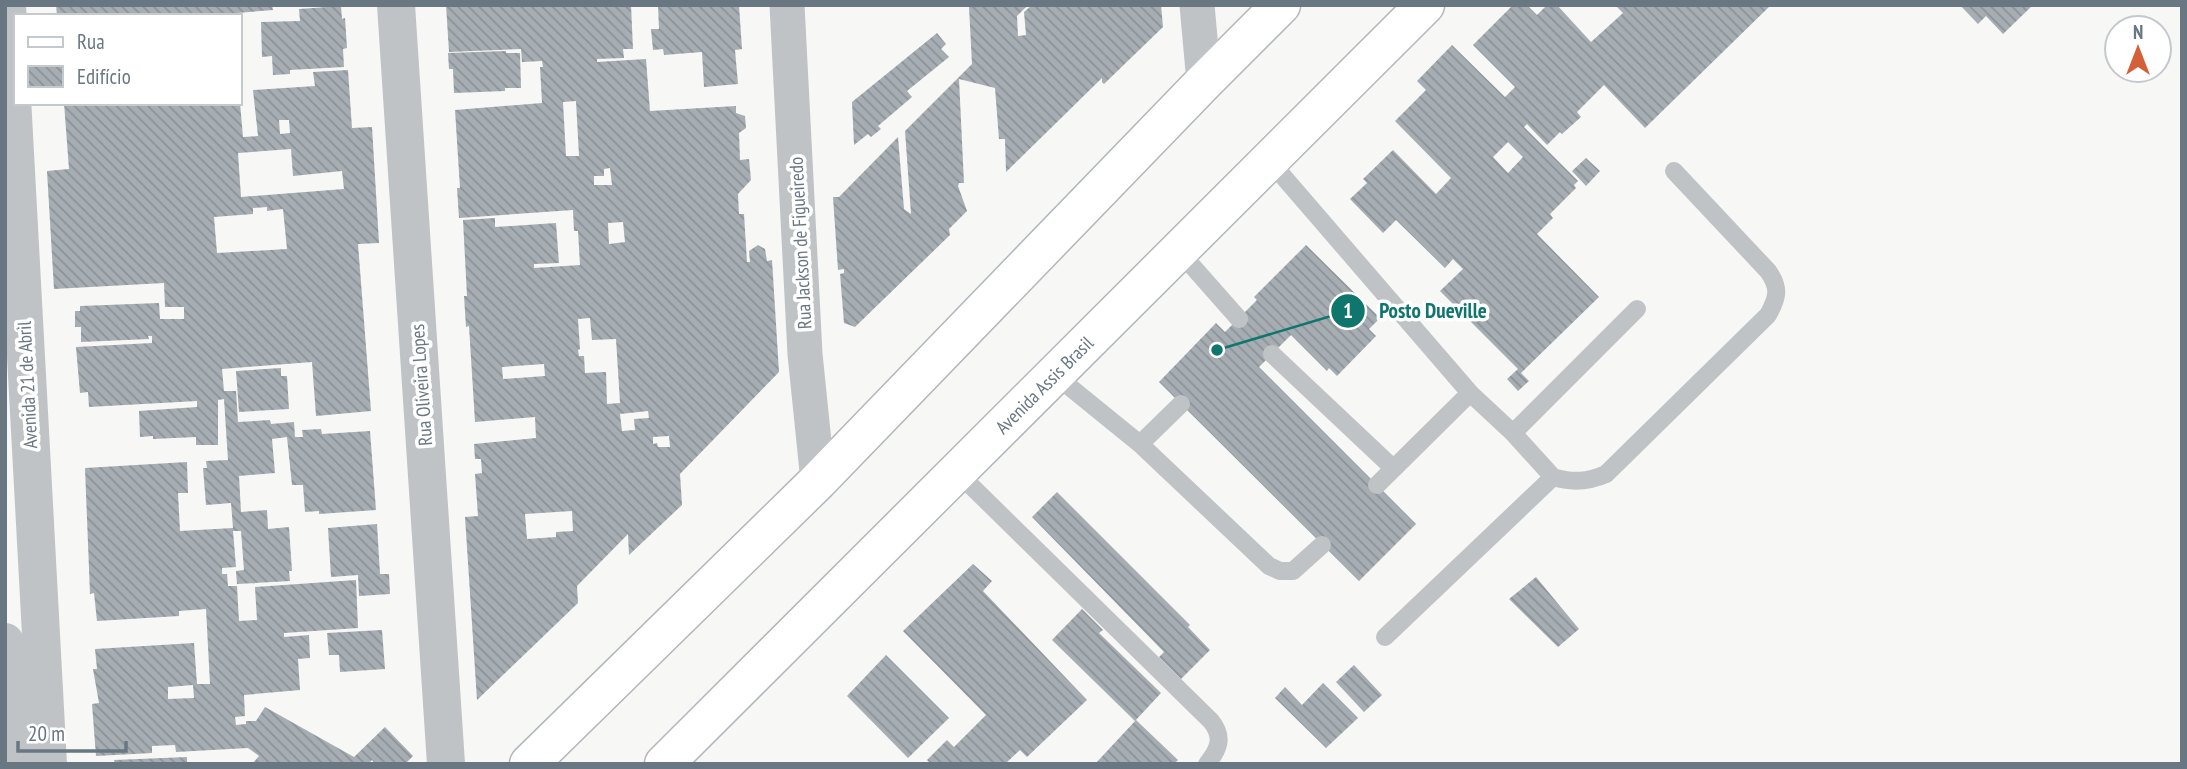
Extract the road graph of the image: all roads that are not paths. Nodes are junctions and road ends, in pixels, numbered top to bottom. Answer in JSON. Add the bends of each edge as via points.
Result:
{"nodes":[{"id":1,"x":396,"y":5,"type":"edge"},
{"id":2,"x":787,"y":5,"type":"edge"},
{"id":3,"x":1197,"y":5,"type":"edge"},
{"id":4,"x":1282,"y":5,"type":"edge"},
{"id":5,"x":1425,"y":5,"type":"edge"},
{"id":6,"x":6,"y":9,"type":"edge"},
{"id":7,"x":1204,"y":82,"type":"junction"},
{"id":8,"x":1269,"y":160,"type":"junction"},
{"id":9,"x":1674,"y":171,"type":"dead end"},
{"id":10,"x":1179,"y":251,"type":"junction"},
{"id":11,"x":13,"y":284,"type":"edge"},
{"id":12,"x":1637,"y":309,"type":"dead end"},
{"id":13,"x":1239,"y":319,"type":"dead end"},
{"id":14,"x":1272,"y":354,"type":"dead end"},
{"id":15,"x":1055,"y":374,"type":"junction"},
{"id":16,"x":1470,"y":393,"type":"junction"},
{"id":17,"x":1181,"y":404,"type":"dead end"},
{"id":18,"x":1513,"y":433,"type":"junction"},
{"id":19,"x":1140,"y":443,"type":"junction"},
{"id":20,"x":1394,"y":468,"type":"junction"},
{"id":21,"x":957,"y":472,"type":"junction"},
{"id":22,"x":1553,"y":477,"type":"junction"},
{"id":23,"x":818,"y":481,"type":"junction"},
{"id":24,"x":1377,"y":485,"type":"dead end"},
{"id":25,"x":1322,"y":545,"type":"dead end"},
{"id":26,"x":1384,"y":637,"type":"dead end"},
{"id":27,"x":5,"y":642,"type":"edge"},
{"id":28,"x":13,"y":764,"type":"edge"},
{"id":29,"x":48,"y":764,"type":"edge"},
{"id":30,"x":446,"y":764,"type":"edge"},
{"id":31,"x":529,"y":764,"type":"edge"},
{"id":32,"x":664,"y":764,"type":"edge"},
{"id":33,"x":1207,"y":764,"type":"edge"}],
"edges":[{"from":1,"to":30,"type":"street","name":"Rua Oliveira Lopes"},
{"from":2,"to":23,"type":"street","name":"Rua Jackson de Figueiredo","via":[[805,354]]},
{"from":3,"to":7,"type":"street"},
{"from":4,"to":7,"type":"main road"},
{"from":5,"to":8,"type":"main road","name":"Avenida Assis Brasil"},
{"from":6,"to":11,"type":"street","name":"Avenida 21 de Abril"},
{"from":7,"to":23,"type":"main road"},
{"from":8,"to":10,"type":"main road","name":"Avenida Assis Brasil"},
{"from":8,"to":16,"type":"lane"},
{"from":9,"to":22,"type":"lane","via":[[1775,280],[1774,304],[1606,474],[1579,482]]},
{"from":10,"to":13,"type":"lane"},
{"from":10,"to":15,"type":"main road","name":"Avenida Assis Brasil"},
{"from":11,"to":29,"type":"street","name":"Avenida 21 de Abril"},
{"from":12,"to":18,"type":"lane"},
{"from":14,"to":20,"type":"lane"},
{"from":15,"to":19,"type":"lane"},
{"from":15,"to":21,"type":"main road","name":"Avenida Assis Brasil"},
{"from":16,"to":18,"type":"lane"},
{"from":16,"to":20,"type":"lane"},
{"from":17,"to":19,"type":"lane"},
{"from":18,"to":22,"type":"lane"},
{"from":19,"to":25,"type":"lane","via":[[1269,566],[1293,570]]},
{"from":20,"to":24,"type":"lane"},
{"from":21,"to":32,"type":"main road","name":"Avenida Assis Brasil"},
{"from":21,"to":33,"type":"lane","via":[[1211,721],[1219,744]]},
{"from":22,"to":26,"type":"lane"},
{"from":23,"to":31,"type":"main road"},
{"from":27,"to":28,"type":"street"}]}
